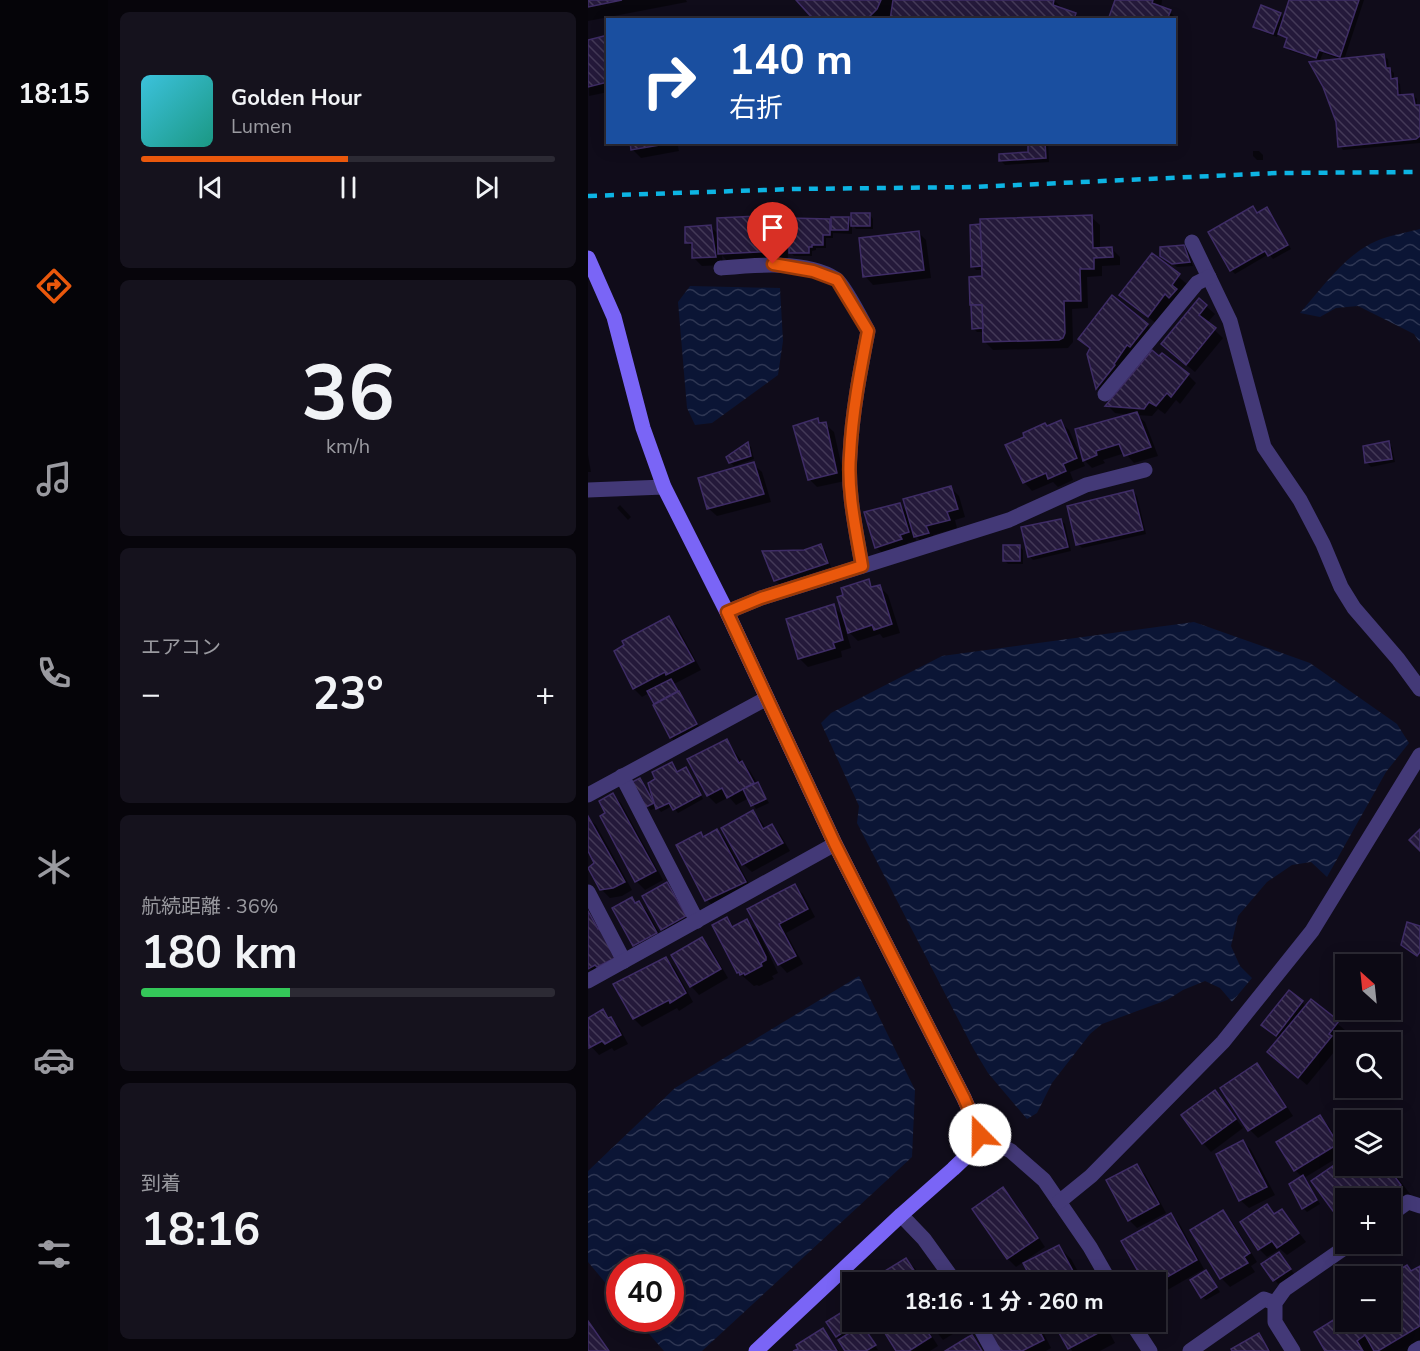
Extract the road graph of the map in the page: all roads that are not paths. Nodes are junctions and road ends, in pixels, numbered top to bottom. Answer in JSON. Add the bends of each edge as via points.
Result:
{"nodes":[{"id":1,"x":1192,"y":242,"type":"dead end"},
{"id":2,"x":588,"y":258,"type":"edge"},
{"id":3,"x":721,"y":268,"type":"dead end"},
{"id":4,"x":1209,"y":277,"type":"junction"},
{"id":5,"x":1105,"y":394,"type":"dead end"},
{"id":6,"x":1145,"y":470,"type":"dead end"},
{"id":7,"x":664,"y":487,"type":"junction"},
{"id":8,"x":588,"y":490,"type":"edge"},
{"id":9,"x":862,"y":566,"type":"junction"},
{"id":10,"x":727,"y":612,"type":"junction"},
{"id":11,"x":1420,"y":688,"type":"edge"},
{"id":12,"x":767,"y":698,"type":"junction"},
{"id":13,"x":1420,"y":755,"type":"edge"},
{"id":14,"x":622,"y":776,"type":"junction"},
{"id":15,"x":588,"y":795,"type":"edge"},
{"id":16,"x":835,"y":844,"type":"junction"},
{"id":17,"x":588,"y":892,"type":"edge"},
{"id":18,"x":697,"y":921,"type":"junction"},
{"id":19,"x":624,"y":961,"type":"junction"},
{"id":20,"x":588,"y":981,"type":"edge"},
{"id":21,"x":980,"y":1135,"type":"junction"},
{"id":22,"x":1059,"y":1202,"type":"junction"},
{"id":23,"x":1420,"y":1206,"type":"edge"},
{"id":24,"x":1401,"y":1207,"type":"edge"},
{"id":25,"x":901,"y":1215,"type":"junction"},
{"id":26,"x":1336,"y":1254,"type":"edge"},
{"id":27,"x":948,"y":1272,"type":"edge"},
{"id":28,"x":1104,"y":1272,"type":"edge"},
{"id":29,"x":1275,"y":1303,"type":"junction"},
{"id":30,"x":983,"y":1332,"type":"edge"},
{"id":31,"x":1138,"y":1332,"type":"edge"},
{"id":32,"x":1420,"y":1348,"type":"edge"},
{"id":33,"x":756,"y":1351,"type":"edge"},
{"id":34,"x":993,"y":1351,"type":"edge"},
{"id":35,"x":1150,"y":1351,"type":"edge"},
{"id":36,"x":1190,"y":1351,"type":"edge"},
{"id":37,"x":1293,"y":1351,"type":"edge"},
{"id":38,"x":1415,"y":1351,"type":"edge"}],
"edges":[{"from":1,"to":4,"type":"street"},
{"from":2,"to":7,"type":"street","via":[[614,317],[643,428]]},
{"from":3,"to":9,"type":"street","via":[[773,264],[837,280],[868,331],[849,457]]},
{"from":4,"to":5,"type":"street","via":[[1197,283]]},
{"from":4,"to":11,"type":"street","via":[[1230,321],[1264,447],[1300,500],[1354,608]]},
{"from":6,"to":9,"type":"street","via":[[1086,485],[1009,519]]},
{"from":7,"to":8,"type":"street"},
{"from":7,"to":10,"type":"street"},
{"from":9,"to":10,"type":"street"},
{"from":10,"to":12,"type":"street"},
{"from":12,"to":14,"type":"street"},
{"from":12,"to":16,"type":"street"},
{"from":13,"to":22,"type":"street","via":[[1312,931],[1223,1042],[1091,1176]]},
{"from":14,"to":15,"type":"street"},
{"from":14,"to":18,"type":"street"},
{"from":16,"to":18,"type":"street"},
{"from":16,"to":21,"type":"street"},
{"from":17,"to":19,"type":"street"},
{"from":18,"to":19,"type":"street"},
{"from":19,"to":20,"type":"street"},
{"from":21,"to":22,"type":"street","via":[[1011,1151],[1044,1180]]},
{"from":21,"to":25,"type":"street","via":[[975,1148]]},
{"from":22,"to":28,"type":"street"},
{"from":23,"to":24,"type":"street","via":[[1408,1202]]},
{"from":25,"to":27,"type":"street"},
{"from":25,"to":33,"type":"street"},
{"from":26,"to":29,"type":"street","via":[[1286,1289]]},
{"from":29,"to":36,"type":"street","via":[[1264,1299]]},
{"from":29,"to":37,"type":"street","via":[[1275,1322]]},
{"from":30,"to":34,"type":"street"},
{"from":31,"to":35,"type":"street"},
{"from":32,"to":38,"type":"street"}]}
